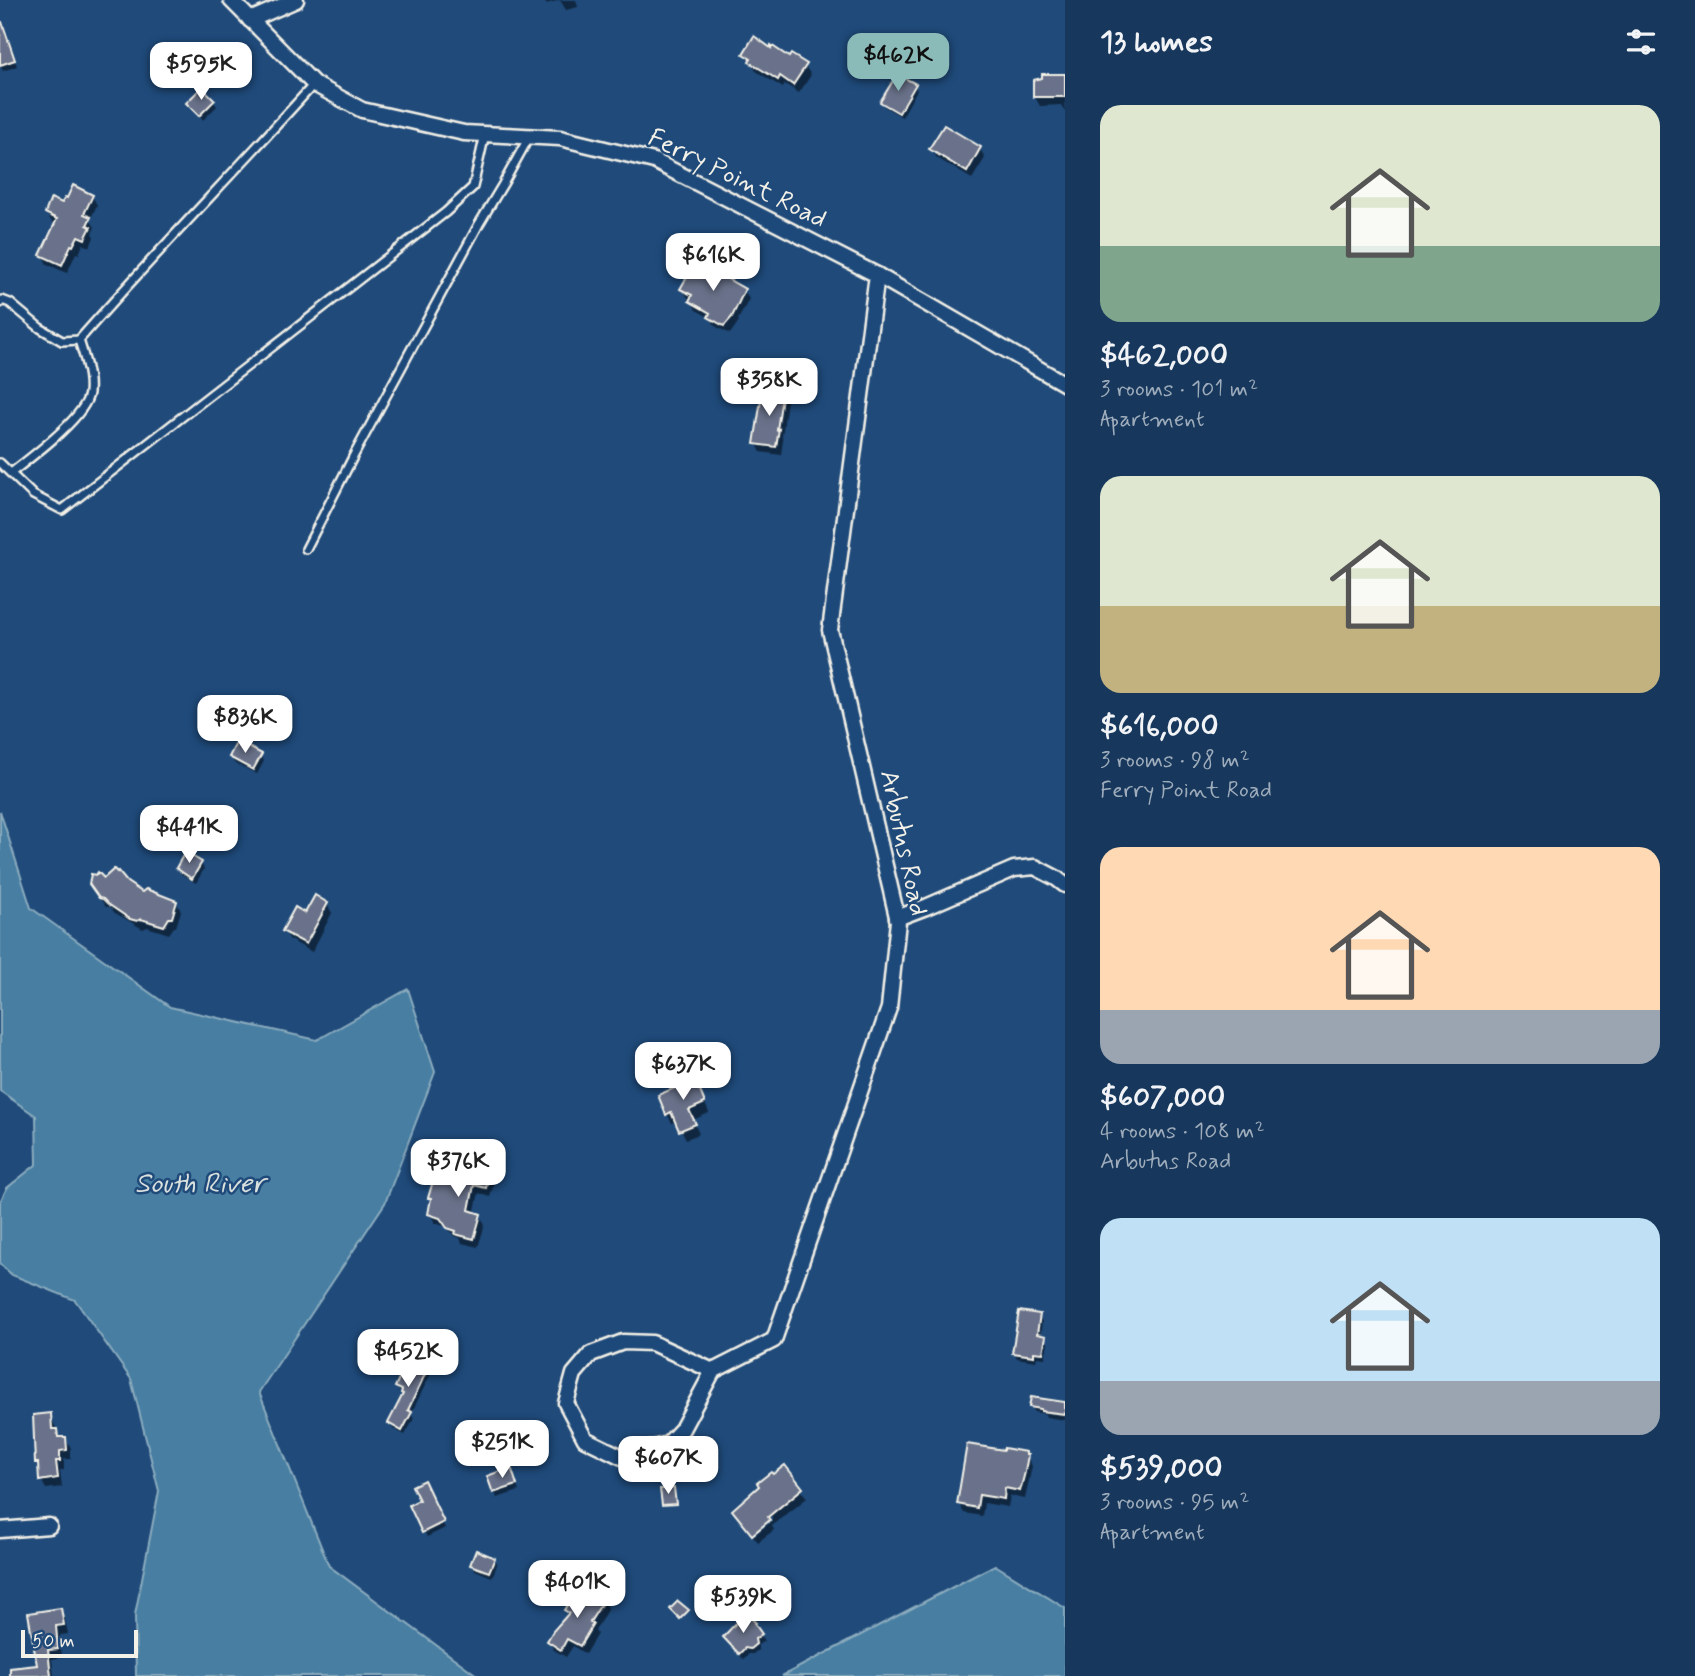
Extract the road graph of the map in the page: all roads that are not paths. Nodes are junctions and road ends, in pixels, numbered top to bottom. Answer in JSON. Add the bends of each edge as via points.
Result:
{"nodes":[{"id":1,"x":231,"y":0,"type":"edge"},
{"id":2,"x":296,"y":0,"type":"edge"},
{"id":3,"x":250,"y":20,"type":"junction"},
{"id":4,"x":314,"y":84,"type":"junction"},
{"id":5,"x":485,"y":134,"type":"junction"},
{"id":6,"x":530,"y":136,"type":"junction"},
{"id":7,"x":877,"y":275,"type":"junction"},
{"id":8,"x":0,"y":303,"type":"edge"},
{"id":9,"x":79,"y":340,"type":"junction"},
{"id":10,"x":1065,"y":384,"type":"edge"},
{"id":11,"x":0,"y":463,"type":"edge"},
{"id":12,"x":11,"y":473,"type":"junction"},
{"id":13,"x":306,"y":549,"type":"dead end"},
{"id":14,"x":1065,"y":885,"type":"edge"},
{"id":15,"x":897,"y":918,"type":"junction"},
{"id":16,"x":713,"y":1371,"type":"junction"},
{"id":17,"x":49,"y":1526,"type":"dead end"},
{"id":18,"x":0,"y":1530,"type":"edge"}],
"edges":[{"from":1,"to":3,"type":"street","name":"Ferry Point Road"},
{"from":2,"to":3,"type":"street"},
{"from":3,"to":4,"type":"street","name":"Ferry Point Road"},
{"from":4,"to":5,"type":"street","name":"Ferry Point Road","via":[[362,110],[464,134]]},
{"from":4,"to":9,"type":"lane"},
{"from":5,"to":6,"type":"street","name":"Ferry Point Road"},
{"from":5,"to":12,"type":"lane","via":[[473,187],[446,212],[62,510],[33,495]]},
{"from":6,"to":7,"type":"street","name":"Ferry Point Road","via":[[560,138],[654,162]]},
{"from":6,"to":13,"type":"lane"},
{"from":7,"to":10,"type":"street","name":"Ferry Point Road"},
{"from":7,"to":15,"type":"street","name":"Arbutus Road","via":[[830,630]]},
{"from":8,"to":9,"type":"lane","via":[[10,303],[62,341]]},
{"from":9,"to":12,"type":"lane","via":[[89,396],[78,415]]},
{"from":11,"to":12,"type":"lane"},
{"from":14,"to":15,"type":"street","via":[[1035,867],[1014,869]]},
{"from":15,"to":16,"type":"street","name":"Arbutus Road","via":[[889,1008],[774,1339]]},
{"from":16,"to":16,"type":"street","via":[[652,1343],[623,1342],[591,1354],[574,1374],[566,1403],[585,1439],[622,1457],[668,1444],[682,1429]]},
{"from":17,"to":18,"type":"street"}]}
